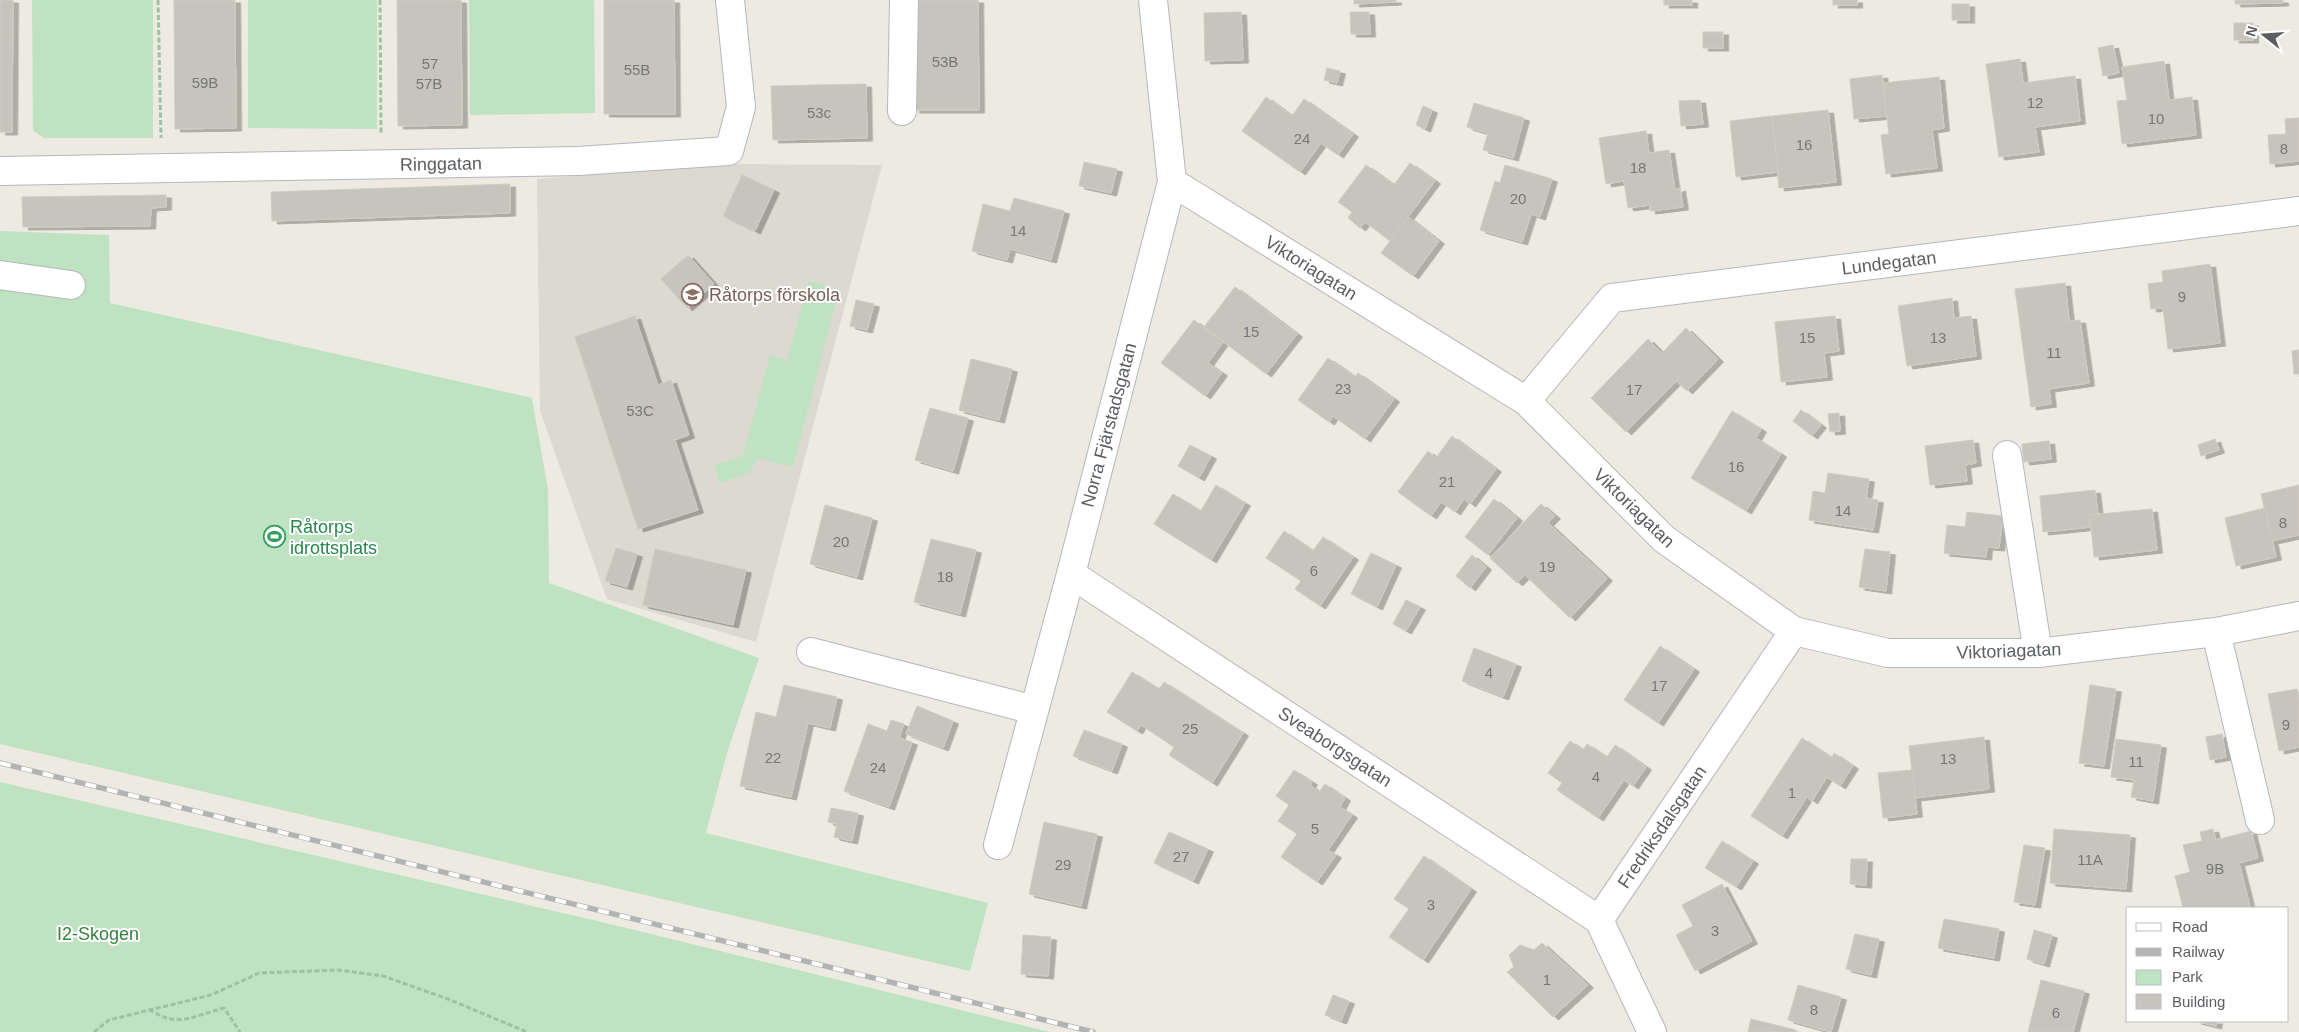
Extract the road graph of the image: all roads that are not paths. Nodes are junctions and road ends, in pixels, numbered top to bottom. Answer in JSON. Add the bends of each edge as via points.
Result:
{"nodes":[{"id":1,"x":730,"y":0,"type":"edge"},
{"id":2,"x":904,"y":0,"type":"edge"},
{"id":3,"x":1153,"y":0,"type":"edge"},
{"id":4,"x":902,"y":111,"type":"dead end"},
{"id":5,"x":0,"y":171,"type":"edge"},
{"id":6,"x":1172,"y":182,"type":"junction"},
{"id":7,"x":2299,"y":211,"type":"edge"},
{"id":8,"x":0,"y":276,"type":"edge"},
{"id":9,"x":71,"y":285,"type":"dead end"},
{"id":10,"x":1526,"y":401,"type":"junction"},
{"id":11,"x":2007,"y":455,"type":"dead end"},
{"id":12,"x":1071,"y":574,"type":"junction"},
{"id":13,"x":2299,"y":616,"type":"edge"},
{"id":14,"x":1794,"y":631,"type":"junction"},
{"id":15,"x":2216,"y":632,"type":"junction"},
{"id":16,"x":811,"y":652,"type":"dead end"},
{"id":17,"x":2038,"y":653,"type":"junction"},
{"id":18,"x":1034,"y":710,"type":"junction"},
{"id":19,"x":2260,"y":820,"type":"dead end"},
{"id":20,"x":998,"y":844,"type":"dead end"},
{"id":21,"x":1599,"y":920,"type":"junction"},
{"id":22,"x":1652,"y":1032,"type":"edge"}],
"edges":[{"from":1,"to":5,"type":"street","name":"Ringgatan","via":[[741,107],[729,151],[578,161]]},
{"from":2,"to":4,"type":"street"},
{"from":3,"to":6,"type":"street","name":"Norra Fjärstadsgatan"},
{"from":6,"to":10,"type":"street","name":"Viktoriagatan"},
{"from":6,"to":12,"type":"street","name":"Norra Fjärstadsgatan"},
{"from":7,"to":10,"type":"street","name":"Lundegatan","via":[[1612,298]]},
{"from":8,"to":9,"type":"street"},
{"from":10,"to":14,"type":"street","name":"Viktoriagatan","via":[[1664,539]]},
{"from":11,"to":17,"type":"street"},
{"from":12,"to":18,"type":"street","name":"Norra Fjärstadsgatan"},
{"from":12,"to":21,"type":"street","name":"Sveaborgsgatan"},
{"from":13,"to":15,"type":"street","name":"Viktoriagatan"},
{"from":14,"to":17,"type":"street","name":"Viktoriagatan","via":[[1888,653]]},
{"from":14,"to":21,"type":"street","name":"Fredriksdalsgatan"},
{"from":15,"to":17,"type":"street","name":"Viktoriagatan"},
{"from":15,"to":19,"type":"street"},
{"from":16,"to":18,"type":"street"},
{"from":18,"to":20,"type":"street","name":"Norra Fjärstadsgatan"},
{"from":21,"to":22,"type":"street"}]}
